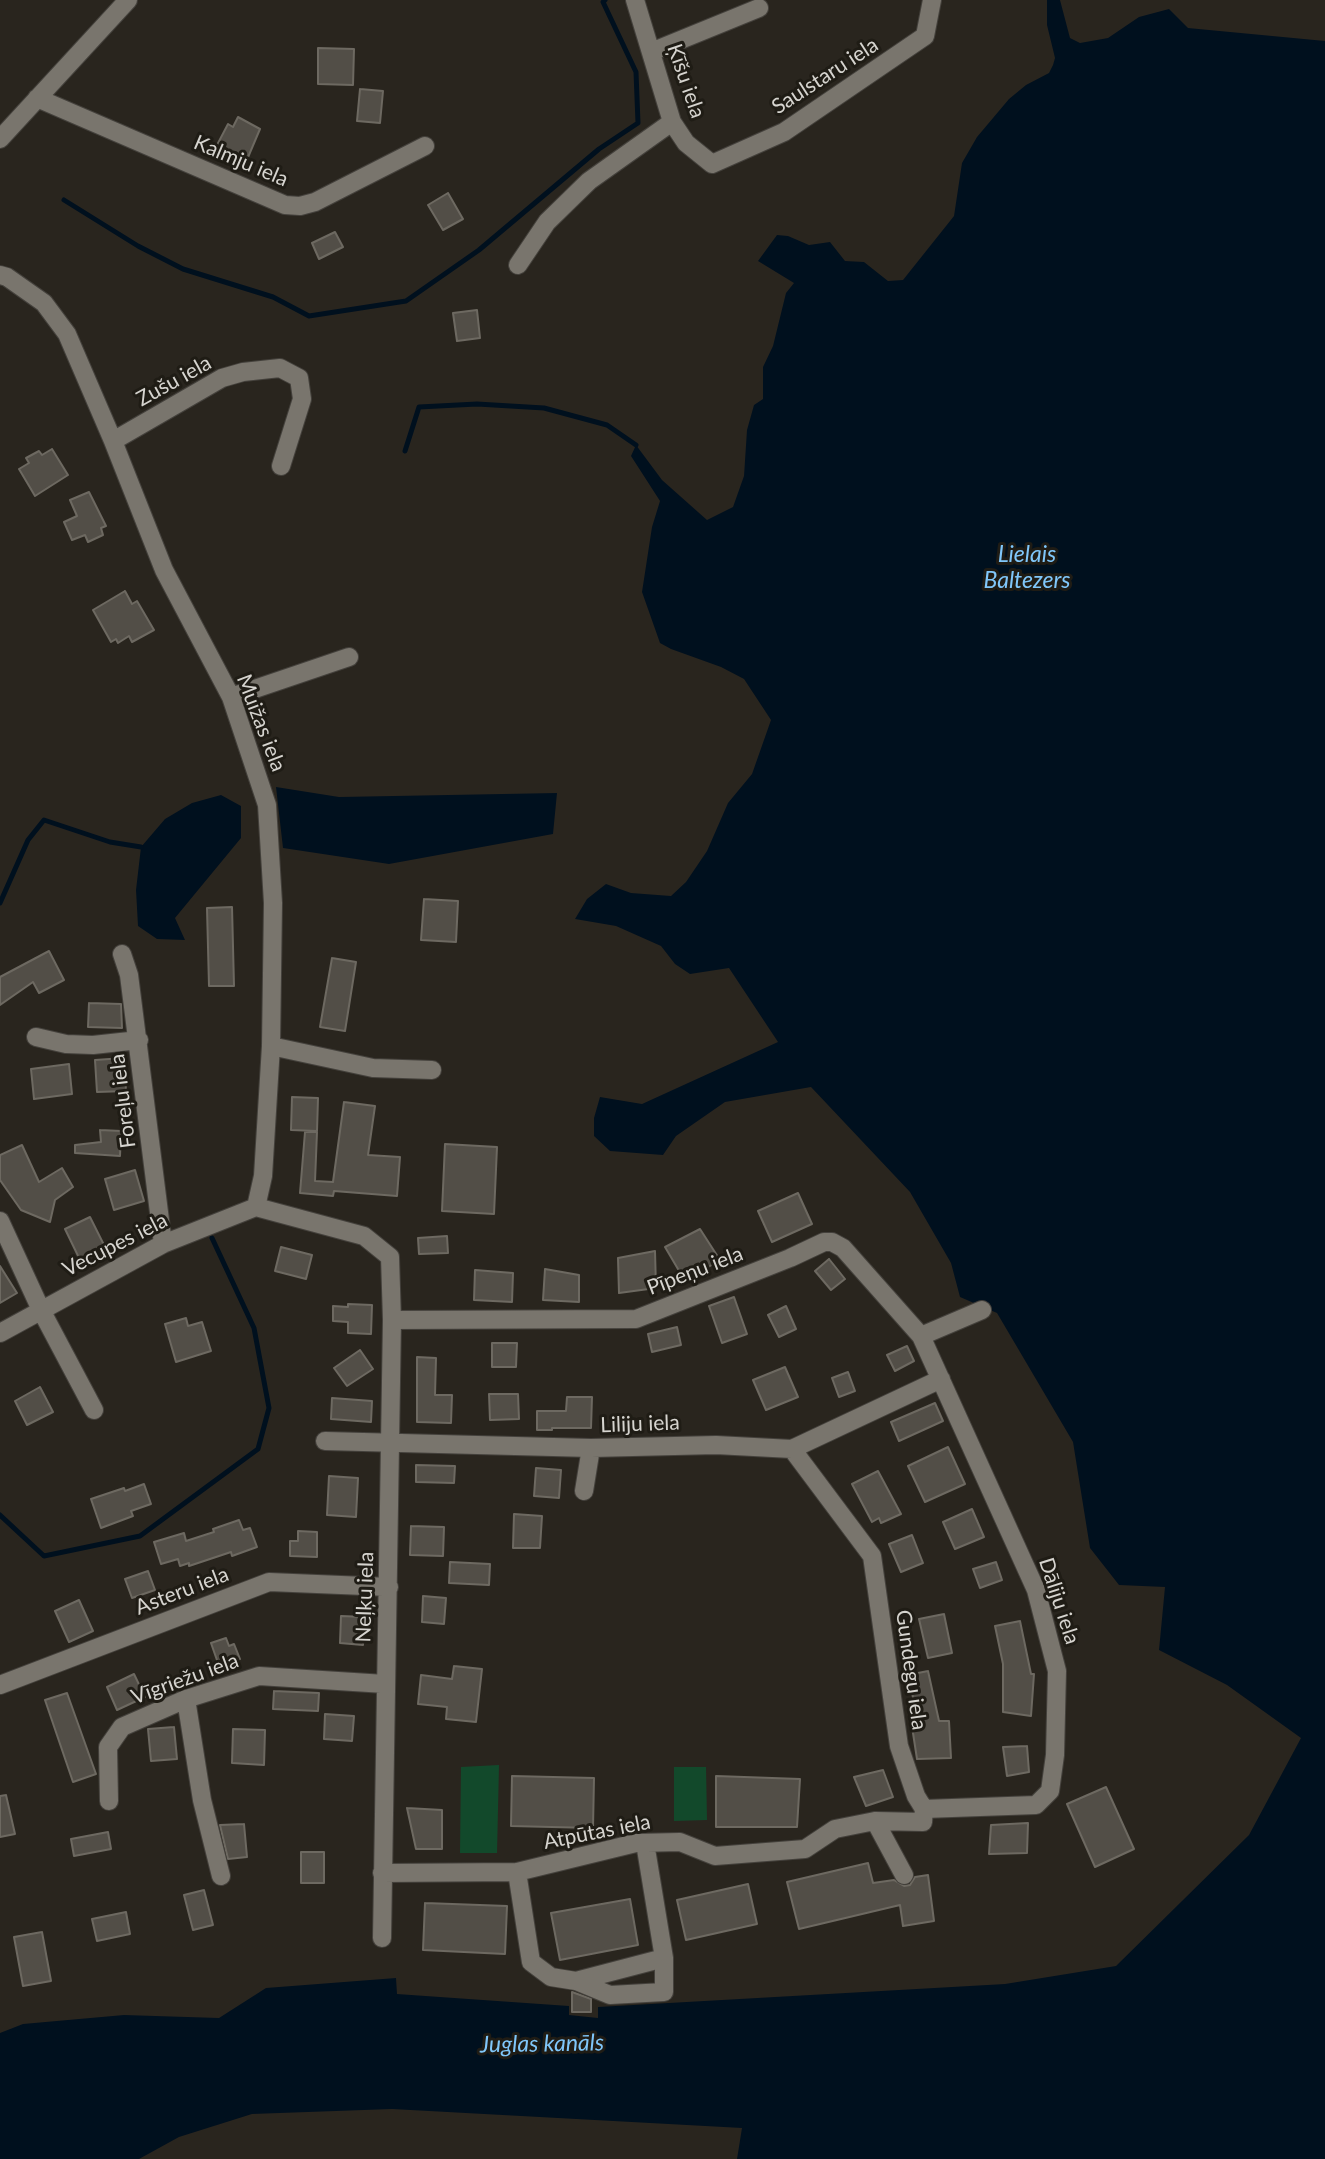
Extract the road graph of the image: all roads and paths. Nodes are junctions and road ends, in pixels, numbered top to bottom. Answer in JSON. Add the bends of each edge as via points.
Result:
{"nodes":[{"id":1,"x":128,"y":0,"type":"edge"},
{"id":2,"x":635,"y":0,"type":"edge"},
{"id":3,"x":932,"y":0,"type":"edge"},
{"id":4,"x":759,"y":8,"type":"dead end"},
{"id":5,"x":651,"y":52,"type":"junction"},
{"id":6,"x":37,"y":98,"type":"junction"},
{"id":7,"x":672,"y":122,"type":"junction"},
{"id":8,"x":0,"y":139,"type":"edge"},
{"id":9,"x":425,"y":146,"type":"dead end"},
{"id":10,"x":712,"y":164,"type":"joint"},
{"id":11,"x":518,"y":265,"type":"dead end"},
{"id":12,"x":0,"y":275,"type":"edge"},
{"id":13,"x":113,"y":441,"type":"junction"},
{"id":14,"x":281,"y":466,"type":"dead end"},
{"id":15,"x":349,"y":657,"type":"dead end"},
{"id":16,"x":231,"y":697,"type":"junction"},
{"id":17,"x":122,"y":954,"type":"dead end"},
{"id":18,"x":36,"y":1037,"type":"dead end"},
{"id":19,"x":139,"y":1040,"type":"junction"},
{"id":20,"x":271,"y":1046,"type":"junction"},
{"id":21,"x":432,"y":1070,"type":"dead end"},
{"id":22,"x":256,"y":1207,"type":"junction"},
{"id":23,"x":0,"y":1221,"type":"edge"},
{"id":24,"x":163,"y":1244,"type":"junction"},
{"id":25,"x":41,"y":1310,"type":"junction"},
{"id":26,"x":982,"y":1310,"type":"dead end"},
{"id":27,"x":392,"y":1320,"type":"junction"},
{"id":28,"x":0,"y":1333,"type":"edge"},
{"id":29,"x":921,"y":1336,"type":"junction"},
{"id":30,"x":940,"y":1379,"type":"junction"},
{"id":31,"x":94,"y":1410,"type":"dead end"},
{"id":32,"x":325,"y":1441,"type":"dead end"},
{"id":33,"x":390,"y":1443,"type":"junction"},
{"id":34,"x":592,"y":1448,"type":"junction"},
{"id":35,"x":792,"y":1449,"type":"junction"},
{"id":36,"x":584,"y":1491,"type":"dead end"},
{"id":37,"x":389,"y":1587,"type":"junction"},
{"id":38,"x":385,"y":1684,"type":"junction"},
{"id":39,"x":0,"y":1685,"type":"edge"},
{"id":40,"x":186,"y":1699,"type":"junction"},
{"id":41,"x":109,"y":1801,"type":"dead end"},
{"id":42,"x":924,"y":1808,"type":"junction"},
{"id":43,"x":875,"y":1821,"type":"junction"},
{"id":44,"x":645,"y":1843,"type":"junction"},
{"id":45,"x":516,"y":1872,"type":"junction"},
{"id":46,"x":382,"y":1873,"type":"junction"},
{"id":47,"x":904,"y":1875,"type":"dead end"},
{"id":48,"x":222,"y":1876,"type":"dead end"},
{"id":49,"x":382,"y":1938,"type":"dead end"},
{"id":50,"x":664,"y":1958,"type":"junction"},
{"id":51,"x":576,"y":1981,"type":"junction"}],
"edges":[{"from":1,"to":6,"type":"street"},
{"from":2,"to":5,"type":"street","name":"Ķīšu iela"},
{"from":3,"to":10,"type":"street","name":"Saulstaru iela","via":[[925,36],[784,132]]},
{"from":4,"to":5,"type":"street"},
{"from":5,"to":7,"type":"street","name":"Ķīšu iela"},
{"from":6,"to":8,"type":"street"},
{"from":6,"to":9,"type":"street","name":"Kalmju iela","via":[[285,205],[315,202]]},
{"from":7,"to":10,"type":"street","name":"Ķīšu iela","via":[[686,143]]},
{"from":7,"to":11,"type":"street","via":[[589,181],[547,222]]},
{"from":12,"to":13,"type":"street","name":"Muižas iela","via":[[44,303],[67,334]]},
{"from":13,"to":14,"type":"street","name":"Zušu iela","via":[[222,378],[280,368],[299,378],[302,399]]},
{"from":13,"to":16,"type":"street","name":"Muižas iela","via":[[164,570]]},
{"from":15,"to":16,"type":"street"},
{"from":16,"to":20,"type":"street","name":"Muižas iela","via":[[267,806],[273,903]]},
{"from":17,"to":19,"type":"street","name":"Foreļu iela","via":[[130,975]]},
{"from":18,"to":19,"type":"street","via":[[93,1045]]},
{"from":19,"to":24,"type":"street","name":"Foreļu iela"},
{"from":20,"to":21,"type":"street","via":[[373,1068]]},
{"from":20,"to":22,"type":"street","name":"Muižas iela","via":[[263,1176]]},
{"from":22,"to":24,"type":"street","name":"Vecupes iela"},
{"from":22,"to":27,"type":"street","name":"Neļķu iela","via":[[364,1236],[390,1257]]},
{"from":23,"to":25,"type":"street"},
{"from":24,"to":25,"type":"street","name":"Vecupes iela"},
{"from":25,"to":28,"type":"street","name":"Vecupes iela"},
{"from":25,"to":31,"type":"street"},
{"from":26,"to":29,"type":"street"},
{"from":27,"to":29,"type":"street","name":"Pīpeņu iela","via":[[636,1319],[832,1242],[843,1248]]},
{"from":27,"to":33,"type":"street","name":"Neļķu iela"},
{"from":29,"to":30,"type":"street","name":"Pīpeņu iela"},
{"from":30,"to":35,"type":"street","name":"Liliju iela"},
{"from":30,"to":42,"type":"street","name":"Dāliju iela","via":[[1036,1590],[1056,1671],[1055,1755],[1050,1791],[1036,1805]]},
{"from":32,"to":33,"type":"street","name":"Liliju iela"},
{"from":33,"to":34,"type":"street","name":"Liliju iela"},
{"from":33,"to":37,"type":"street","name":"Neļķu iela"},
{"from":34,"to":35,"type":"street","name":"Liliju iela","via":[[716,1445]]},
{"from":34,"to":36,"type":"street"},
{"from":35,"to":42,"type":"street","name":"Gundegu iela","via":[[872,1556],[899,1746]]},
{"from":37,"to":38,"type":"street","name":"Neļķu iela"},
{"from":37,"to":39,"type":"street","name":"Asteru iela","via":[[269,1582]]},
{"from":38,"to":40,"type":"street","name":"Vīgriežu iela","via":[[259,1676]]},
{"from":38,"to":46,"type":"street","name":"Neļķu iela"},
{"from":40,"to":41,"type":"street","name":"Vīgriežu iela","via":[[122,1727],[108,1747]]},
{"from":40,"to":48,"type":"street","via":[[202,1800]]},
{"from":42,"to":43,"type":"street","name":"Atpūtas iela","via":[[923,1822]]},
{"from":43,"to":44,"type":"street","name":"Atpūtas iela","via":[[835,1829],[805,1849],[715,1856],[680,1842]]},
{"from":43,"to":47,"type":"street"},
{"from":44,"to":45,"type":"street","name":"Atpūtas iela"},
{"from":44,"to":50,"type":"street"},
{"from":45,"to":46,"type":"street","name":"Atpūtas iela"},
{"from":45,"to":51,"type":"street","via":[[531,1962],[551,1977]]},
{"from":46,"to":49,"type":"street","name":"Neļķu iela"},
{"from":50,"to":51,"type":"street"},
{"from":50,"to":51,"type":"street","via":[[664,1992],[610,1995]]}]}
